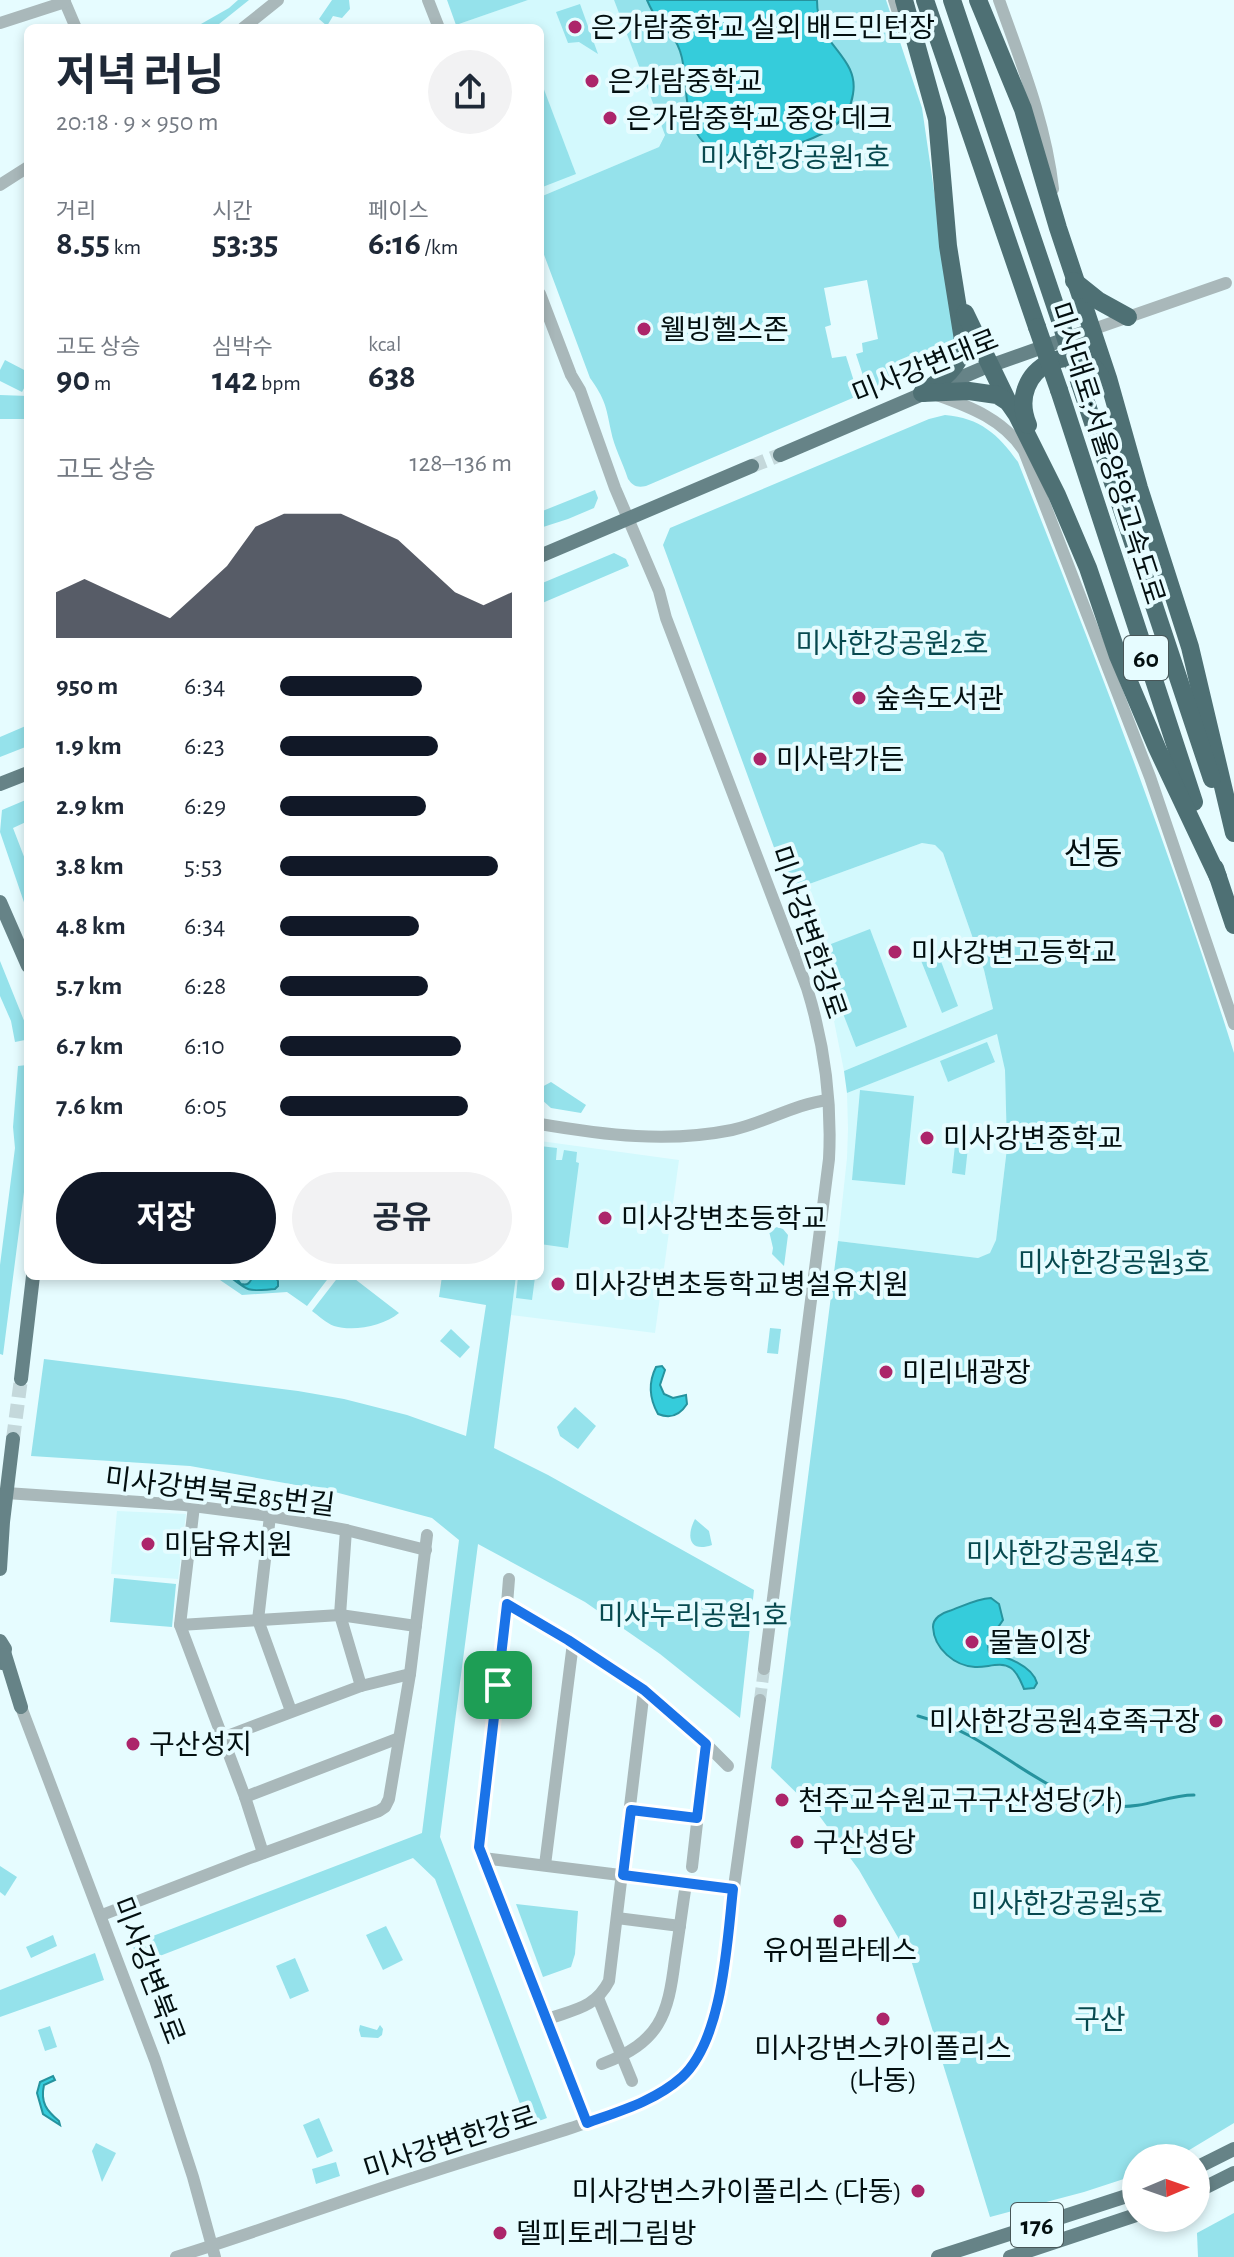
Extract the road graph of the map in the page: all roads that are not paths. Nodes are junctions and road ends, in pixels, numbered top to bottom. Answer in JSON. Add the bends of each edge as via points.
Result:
{"nodes":[{"id":1,"x":278,"y":0,"type":"edge"},
{"id":2,"x":428,"y":0,"type":"edge"},
{"id":3,"x":894,"y":0,"type":"edge"},
{"id":4,"x":904,"y":0,"type":"edge"},
{"id":5,"x":925,"y":0,"type":"edge"},
{"id":6,"x":952,"y":0,"type":"edge"},
{"id":7,"x":978,"y":0,"type":"edge"},
{"id":8,"x":999,"y":0,"type":"edge"},
{"id":9,"x":64,"y":1,"type":"edge"},
{"id":10,"x":0,"y":23,"type":"edge"},
{"id":11,"x":74,"y":24,"type":"edge"},
{"id":12,"x":248,"y":24,"type":"edge"},
{"id":13,"x":437,"y":24,"type":"edge"},
{"id":14,"x":24,"y":170,"type":"edge"},
{"id":15,"x":0,"y":185,"type":"edge"},
{"id":16,"x":1058,"y":228,"type":"junction"},
{"id":17,"x":948,"y":246,"type":"junction"},
{"id":18,"x":1074,"y":281,"type":"junction"},
{"id":19,"x":1226,"y":283,"type":"dead end"},
{"id":20,"x":955,"y":288,"type":"junction"},
{"id":21,"x":544,"y":304,"type":"edge"},
{"id":22,"x":1128,"y":317,"type":"junction"},
{"id":23,"x":1091,"y":330,"type":"junction"},
{"id":24,"x":991,"y":366,"type":"junction"},
{"id":25,"x":926,"y":393,"type":"junction"},
{"id":26,"x":1008,"y":402,"type":"junction"},
{"id":27,"x":1125,"y":436,"type":"junction"},
{"id":28,"x":780,"y":455,"type":"tunnel mouth"},
{"id":29,"x":752,"y":466,"type":"tunnel mouth"},
{"id":30,"x":1057,"y":495,"type":"junction"},
{"id":31,"x":628,"y":519,"type":"junction"},
{"id":32,"x":544,"y":554,"type":"edge"},
{"id":33,"x":24,"y":775,"type":"edge"},
{"id":34,"x":0,"y":784,"type":"edge"},
{"id":35,"x":1234,"y":833,"type":"edge"},
{"id":36,"x":1234,"y":846,"type":"edge"},
{"id":37,"x":1218,"y":877,"type":"junction"},
{"id":38,"x":0,"y":902,"type":"edge"},
{"id":39,"x":1234,"y":925,"type":"edge"},
{"id":40,"x":24,"y":957,"type":"edge"},
{"id":41,"x":1234,"y":1024,"type":"edge"},
{"id":42,"x":828,"y":1100,"type":"junction"},
{"id":43,"x":544,"y":1125,"type":"edge"},
{"id":44,"x":33,"y":1280,"type":"edge"},
{"id":45,"x":21,"y":1379,"type":"tunnel mouth"},
{"id":46,"x":13,"y":1439,"type":"tunnel mouth"},
{"id":47,"x":6,"y":1493,"type":"junction"},
{"id":48,"x":194,"y":1506,"type":"junction"},
{"id":49,"x":270,"y":1516,"type":"junction"},
{"id":50,"x":1,"y":1528,"type":"edge"},
{"id":51,"x":346,"y":1530,"type":"junction"},
{"id":52,"x":427,"y":1535,"type":"dead end"},
{"id":53,"x":426,"y":1550,"type":"junction"},
{"id":54,"x":0,"y":1566,"type":"edge"},
{"id":55,"x":509,"y":1579,"type":"dead end"},
{"id":56,"x":507,"y":1604,"type":"junction"},
{"id":57,"x":340,"y":1615,"type":"junction"},
{"id":58,"x":258,"y":1620,"type":"junction"},
{"id":59,"x":180,"y":1625,"type":"junction"},
{"id":60,"x":416,"y":1626,"type":"junction"},
{"id":61,"x":573,"y":1643,"type":"junction"},
{"id":62,"x":2,"y":1654,"type":"edge"},
{"id":63,"x":764,"y":1669,"type":"tunnel mouth"},
{"id":64,"x":410,"y":1674,"type":"junction"},
{"id":65,"x":0,"y":1681,"type":"edge"},
{"id":66,"x":361,"y":1686,"type":"junction"},
{"id":67,"x":644,"y":1690,"type":"junction"},
{"id":68,"x":760,"y":1700,"type":"tunnel mouth"},
{"id":69,"x":21,"y":1707,"type":"junction"},
{"id":70,"x":291,"y":1711,"type":"junction"},
{"id":71,"x":222,"y":1738,"type":"junction"},
{"id":72,"x":399,"y":1738,"type":"junction"},
{"id":73,"x":706,"y":1744,"type":"junction"},
{"id":74,"x":728,"y":1766,"type":"dead end"},
{"id":75,"x":245,"y":1797,"type":"junction"},
{"id":76,"x":631,"y":1810,"type":"junction"},
{"id":77,"x":697,"y":1818,"type":"junction"},
{"id":78,"x":263,"y":1853,"type":"junction"},
{"id":79,"x":483,"y":1858,"type":"junction"},
{"id":80,"x":545,"y":1865,"type":"junction"},
{"id":81,"x":692,"y":1867,"type":"dead end"},
{"id":82,"x":623,"y":1875,"type":"junction"},
{"id":83,"x":686,"y":1884,"type":"junction"},
{"id":84,"x":733,"y":1889,"type":"junction"},
{"id":85,"x":102,"y":1915,"type":"junction"},
{"id":86,"x":617,"y":1918,"type":"junction"},
{"id":87,"x":680,"y":1926,"type":"junction"},
{"id":88,"x":598,"y":1998,"type":"junction"},
{"id":89,"x":548,"y":2019,"type":"junction"},
{"id":90,"x":622,"y":2056,"type":"junction"},
{"id":91,"x":602,"y":2064,"type":"dead end"},
{"id":92,"x":632,"y":2081,"type":"dead end"},
{"id":93,"x":587,"y":2123,"type":"junction"},
{"id":94,"x":1234,"y":2149,"type":"edge"},
{"id":95,"x":1210,"y":2161,"type":"edge"},
{"id":96,"x":1234,"y":2173,"type":"edge"},
{"id":97,"x":1210,"y":2185,"type":"edge"},
{"id":98,"x":1122,"y":2198,"type":"edge"},
{"id":99,"x":1122,"y":2220,"type":"edge"},
{"id":100,"x":214,"y":2251,"type":"edge"},
{"id":101,"x":176,"y":2257,"type":"edge"},
{"id":102,"x":938,"y":2257,"type":"edge"},
{"id":103,"x":1010,"y":2257,"type":"edge"}],
"edges":[{"from":1,"to":12,"type":"street"},
{"from":2,"to":13,"type":"street"},
{"from":3,"to":17,"type":"street","via":[[926,104]]},
{"from":4,"to":17,"type":"highway","via":[[937,119]]},
{"from":5,"to":37,"type":"highway","name":"미사대로;서울양양고속도로","number":"60","bridge":true},
{"from":6,"to":36,"type":"highway","name":"미사대로;서울양양고속도로","number":"60","bridge":true},
{"from":7,"to":16,"type":"highway","via":[[1023,109]]},
{"from":8,"to":16,"type":"street","via":[[1041,124]]},
{"from":9,"to":10,"type":"street"},
{"from":9,"to":11,"type":"street"},
{"from":14,"to":15,"type":"street"},
{"from":16,"to":18,"type":"highway"},
{"from":17,"to":20,"type":"highway"},
{"from":18,"to":22,"type":"highway"},
{"from":18,"to":23,"type":"highway"},
{"from":19,"to":22,"type":"street"},
{"from":20,"to":24,"type":"highway"},
{"from":20,"to":25,"type":"highway","via":[[963,351],[946,377]]},
{"from":21,"to":31,"type":"street","name":"미사강변한강로"},
{"from":22,"to":23,"type":"street"},
{"from":23,"to":24,"type":"main road","name":"미사강변대로"},
{"from":23,"to":27,"type":"highway"},
{"from":24,"to":25,"type":"main road","name":"미사강변대로"},
{"from":24,"to":26,"type":"highway"},
{"from":25,"to":26,"type":"highway","via":[[969,391]]},
{"from":25,"to":28,"type":"main road","name":"미사강변대로"},
{"from":25,"to":41,"type":"street","via":[[1000,424],[1024,451],[1150,777]]},
{"from":26,"to":30,"type":"highway"},
{"from":27,"to":30,"type":"highway","via":[[1099,372],[1090,364],[1061,359],[1034,373],[1025,390],[1024,416]]},
{"from":27,"to":35,"type":"highway","via":[[1190,647]]},
{"from":29,"to":31,"type":"main road"},
{"from":30,"to":37,"type":"highway","via":[[1118,656]]},
{"from":31,"to":32,"type":"main road"},
{"from":31,"to":42,"type":"street","name":"미사강변한강로","via":[[807,988],[821,1039]]},
{"from":33,"to":34,"type":"main road"},
{"from":37,"to":39,"type":"highway","name":"미사대로;서울양양고속도로","number":"60"},
{"from":38,"to":40,"type":"main road"},
{"from":42,"to":43,"type":"street","via":[[745,1127],[688,1136],[637,1137]]},
{"from":42,"to":63,"type":"street","name":"미사강변한강로","via":[[825,1194]]},
{"from":44,"to":45,"type":"main road"},
{"from":46,"to":47,"type":"main road"},
{"from":47,"to":48,"type":"street","name":"미사강변북로85번길"},
{"from":47,"to":50,"type":"main road"},
{"from":48,"to":49,"type":"street","name":"미사강변북로85번길"},
{"from":48,"to":59,"type":"street"},
{"from":49,"to":51,"type":"street","name":"미사강변북로85번길"},
{"from":49,"to":58,"type":"street"},
{"from":50,"to":54,"type":"main road"},
{"from":51,"to":53,"type":"street","name":"미사강변북로85번길"},
{"from":51,"to":57,"type":"street"},
{"from":52,"to":53,"type":"street"},
{"from":53,"to":60,"type":"street"},
{"from":55,"to":56,"type":"street"},
{"from":56,"to":61,"type":"street"},
{"from":56,"to":79,"type":"street","via":[[479,1847]]},
{"from":57,"to":58,"type":"street"},
{"from":57,"to":60,"type":"street"},
{"from":57,"to":66,"type":"street"},
{"from":58,"to":59,"type":"street"},
{"from":58,"to":70,"type":"street"},
{"from":59,"to":71,"type":"street"},
{"from":60,"to":64,"type":"street"},
{"from":61,"to":67,"type":"street"},
{"from":61,"to":80,"type":"street"},
{"from":62,"to":69,"type":"main road"},
{"from":64,"to":66,"type":"street"},
{"from":64,"to":72,"type":"street"},
{"from":65,"to":69,"type":"main road"},
{"from":66,"to":70,"type":"street"},
{"from":67,"to":73,"type":"street"},
{"from":67,"to":76,"type":"street"},
{"from":68,"to":84,"type":"street","name":"미사강변한강로"},
{"from":69,"to":85,"type":"street","name":"미사강변북로"},
{"from":70,"to":71,"type":"street"},
{"from":71,"to":75,"type":"street"},
{"from":72,"to":75,"type":"street"},
{"from":72,"to":78,"type":"street","via":[[385,1807]]},
{"from":73,"to":74,"type":"street"},
{"from":73,"to":77,"type":"street"},
{"from":75,"to":78,"type":"street"},
{"from":76,"to":77,"type":"street"},
{"from":76,"to":82,"type":"street"},
{"from":77,"to":81,"type":"street"},
{"from":78,"to":85,"type":"street"},
{"from":79,"to":80,"type":"street"},
{"from":79,"to":89,"type":"street"},
{"from":80,"to":82,"type":"street"},
{"from":82,"to":83,"type":"street"},
{"from":82,"to":86,"type":"street"},
{"from":83,"to":84,"type":"street"},
{"from":83,"to":87,"type":"street"},
{"from":84,"to":93,"type":"street","name":"미사강변한강로","via":[[718,2002],[699,2054],[663,2091]]},
{"from":85,"to":100,"type":"street","name":"미사강변북로","via":[[161,2077]]},
{"from":86,"to":87,"type":"street"},
{"from":86,"to":88,"type":"street","via":[[609,1981]]},
{"from":87,"to":90,"type":"street","via":[[666,2011],[654,2030]]},
{"from":88,"to":89,"type":"street"},
{"from":88,"to":90,"type":"street"},
{"from":89,"to":93,"type":"street"},
{"from":90,"to":91,"type":"street"},
{"from":90,"to":92,"type":"street"},
{"from":93,"to":100,"type":"street","name":"미사강변한강로","via":[[419,2176]]},
{"from":94,"to":95,"type":"main road"},
{"from":96,"to":97,"type":"main road"},
{"from":98,"to":102,"type":"main road","number":"176"},
{"from":99,"to":103,"type":"main road","number":"176"},
{"from":100,"to":101,"type":"street","name":"미사강변한강로"}]}
